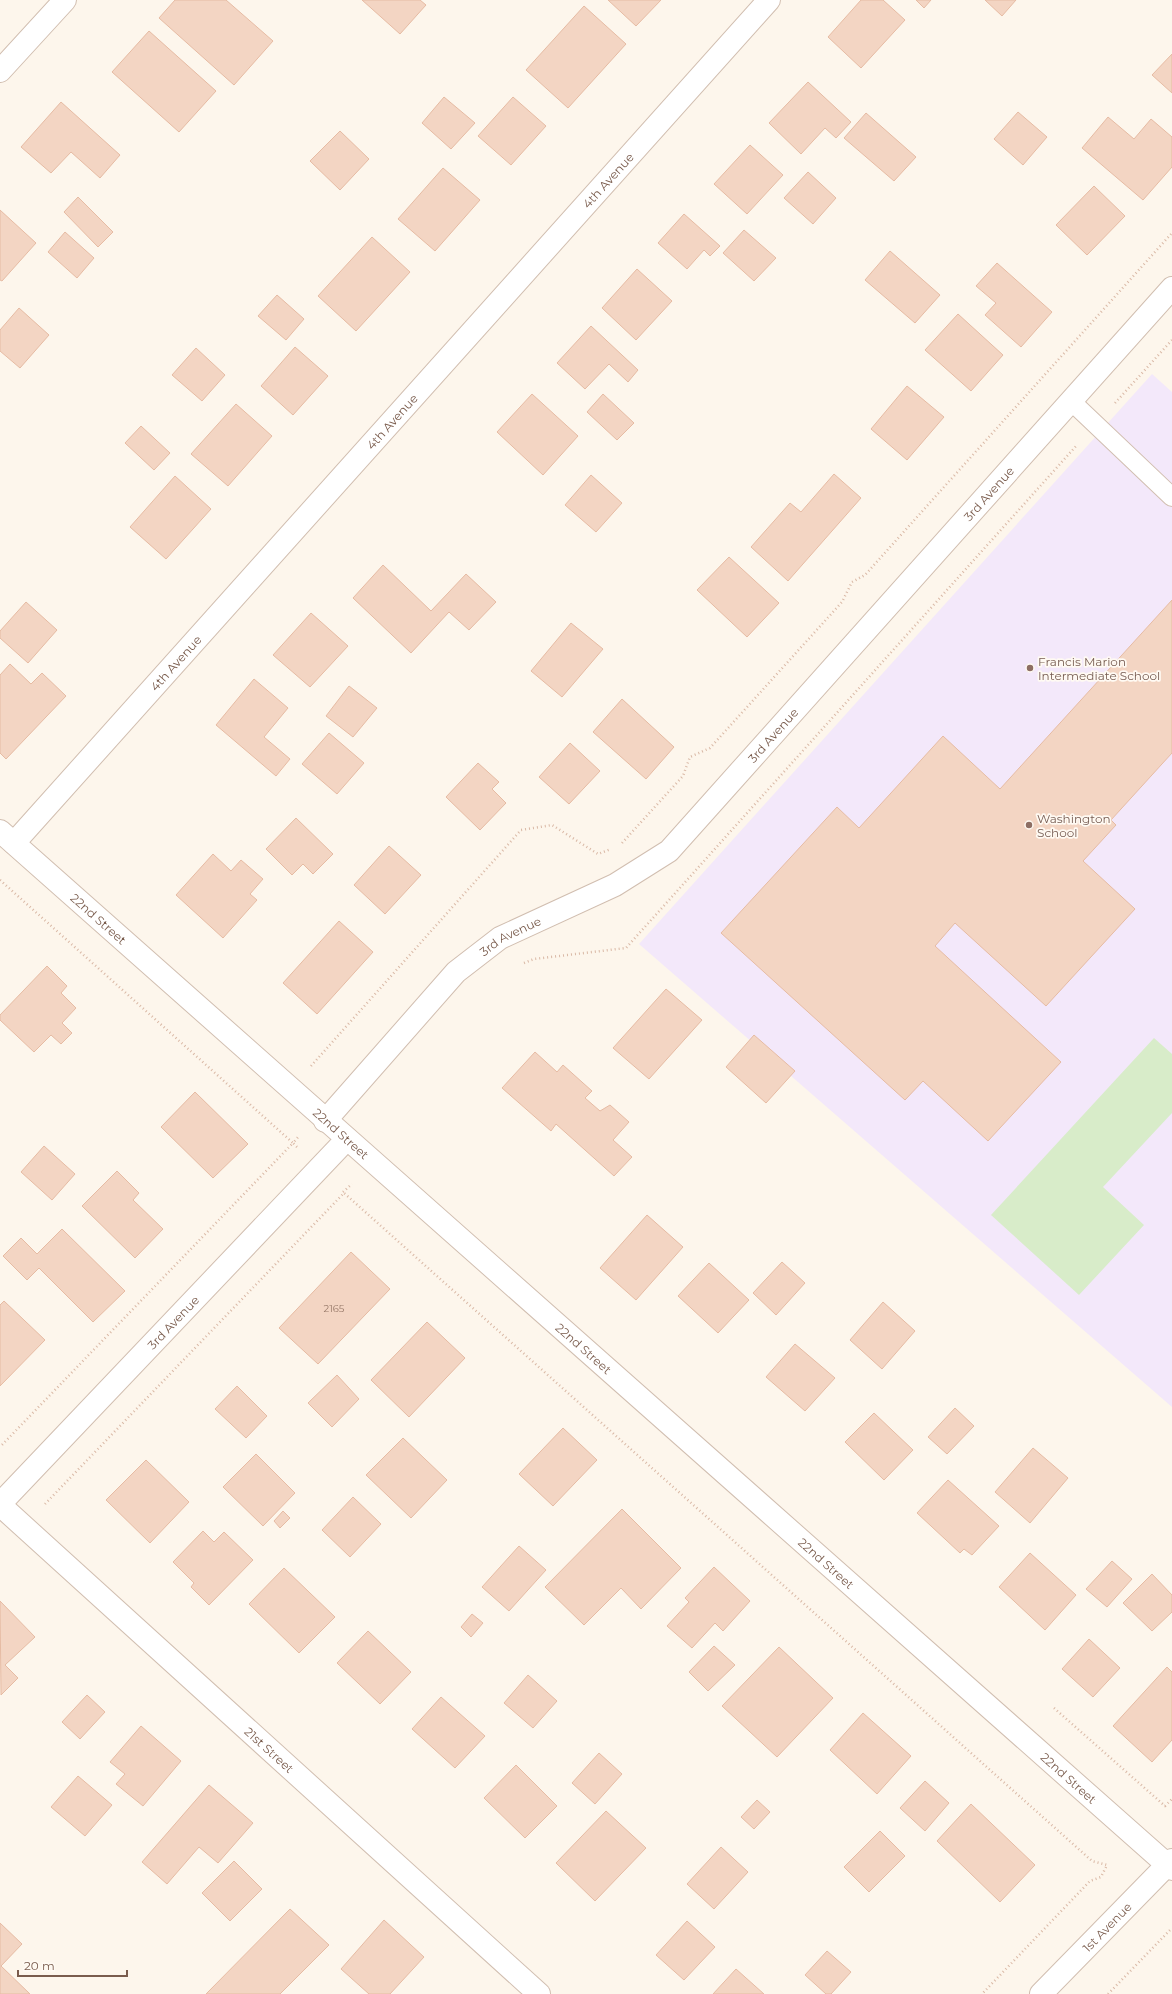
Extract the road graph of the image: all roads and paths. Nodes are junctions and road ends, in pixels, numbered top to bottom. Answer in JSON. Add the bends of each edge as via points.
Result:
{"nodes":[{"id":1,"x":65,"y":0,"type":"edge"},
{"id":2,"x":769,"y":0,"type":"edge"},
{"id":3,"x":0,"y":71,"type":"edge"},
{"id":4,"x":1172,"y":233,"type":"edge"},
{"id":5,"x":1172,"y":288,"type":"edge"},
{"id":6,"x":1071,"y":401,"type":"junction"},
{"id":7,"x":1172,"y":497,"type":"edge"},
{"id":8,"x":7,"y":837,"type":"edge"},
{"id":9,"x":0,"y":880,"type":"edge"},
{"id":10,"x":308,"y":1069,"type":"dead end"},
{"id":11,"x":325,"y":1120,"type":"junction"},
{"id":12,"x":302,"y":1133,"type":"dead end"},
{"id":13,"x":347,"y":1139,"type":"junction"},
{"id":14,"x":293,"y":1144,"type":"junction"},
{"id":15,"x":301,"y":1150,"type":"dead end"},
{"id":16,"x":0,"y":1447,"type":"edge"},
{"id":17,"x":0,"y":1505,"type":"edge"},
{"id":18,"x":24,"y":1526,"type":"junction"},
{"id":19,"x":1054,"y":1708,"type":"dead end"},
{"id":20,"x":1172,"y":1799,"type":"edge"},
{"id":21,"x":1170,"y":1865,"type":"edge"},
{"id":22,"x":1172,"y":1928,"type":"edge"},
{"id":23,"x":539,"y":1994,"type":"edge"},
{"id":24,"x":982,"y":1994,"type":"edge"},
{"id":25,"x":1041,"y":1994,"type":"edge"},
{"id":26,"x":1108,"y":1994,"type":"edge"}],
"edges":[{"from":1,"to":3,"type":"street"},
{"from":2,"to":8,"type":"street","name":"4th Avenue"},
{"from":4,"to":10,"type":"path","via":[[865,575],[852,582],[842,602],[710,748],[690,757],[683,776],[618,847],[598,854],[552,825],[521,830]]},
{"from":5,"to":6,"type":"street","name":"3rd Avenue"},
{"from":6,"to":7,"type":"lane"},
{"from":6,"to":11,"type":"street","name":"3rd Avenue","via":[[670,851],[615,885],[500,938],[456,972]]},
{"from":8,"to":11,"type":"street","name":"22nd Street"},
{"from":9,"to":14,"type":"path"},
{"from":11,"to":13,"type":"street","name":"22nd Street"},
{"from":12,"to":14,"type":"path"},
{"from":13,"to":17,"type":"street","name":"3rd Avenue"},
{"from":13,"to":21,"type":"street","name":"22nd Street"},
{"from":14,"to":15,"type":"path"},
{"from":14,"to":16,"type":"path"},
{"from":17,"to":18,"type":"street","name":"21st Street"},
{"from":18,"to":23,"type":"street","name":"21st Street"},
{"from":18,"to":24,"type":"path","via":[[344,1193],[1092,1861],[1107,1865],[1101,1877],[1090,1881]]},
{"from":19,"to":20,"type":"path","via":[[1165,1806]]},
{"from":21,"to":25,"type":"street","name":"1st Avenue"},
{"from":22,"to":26,"type":"path"}]}
